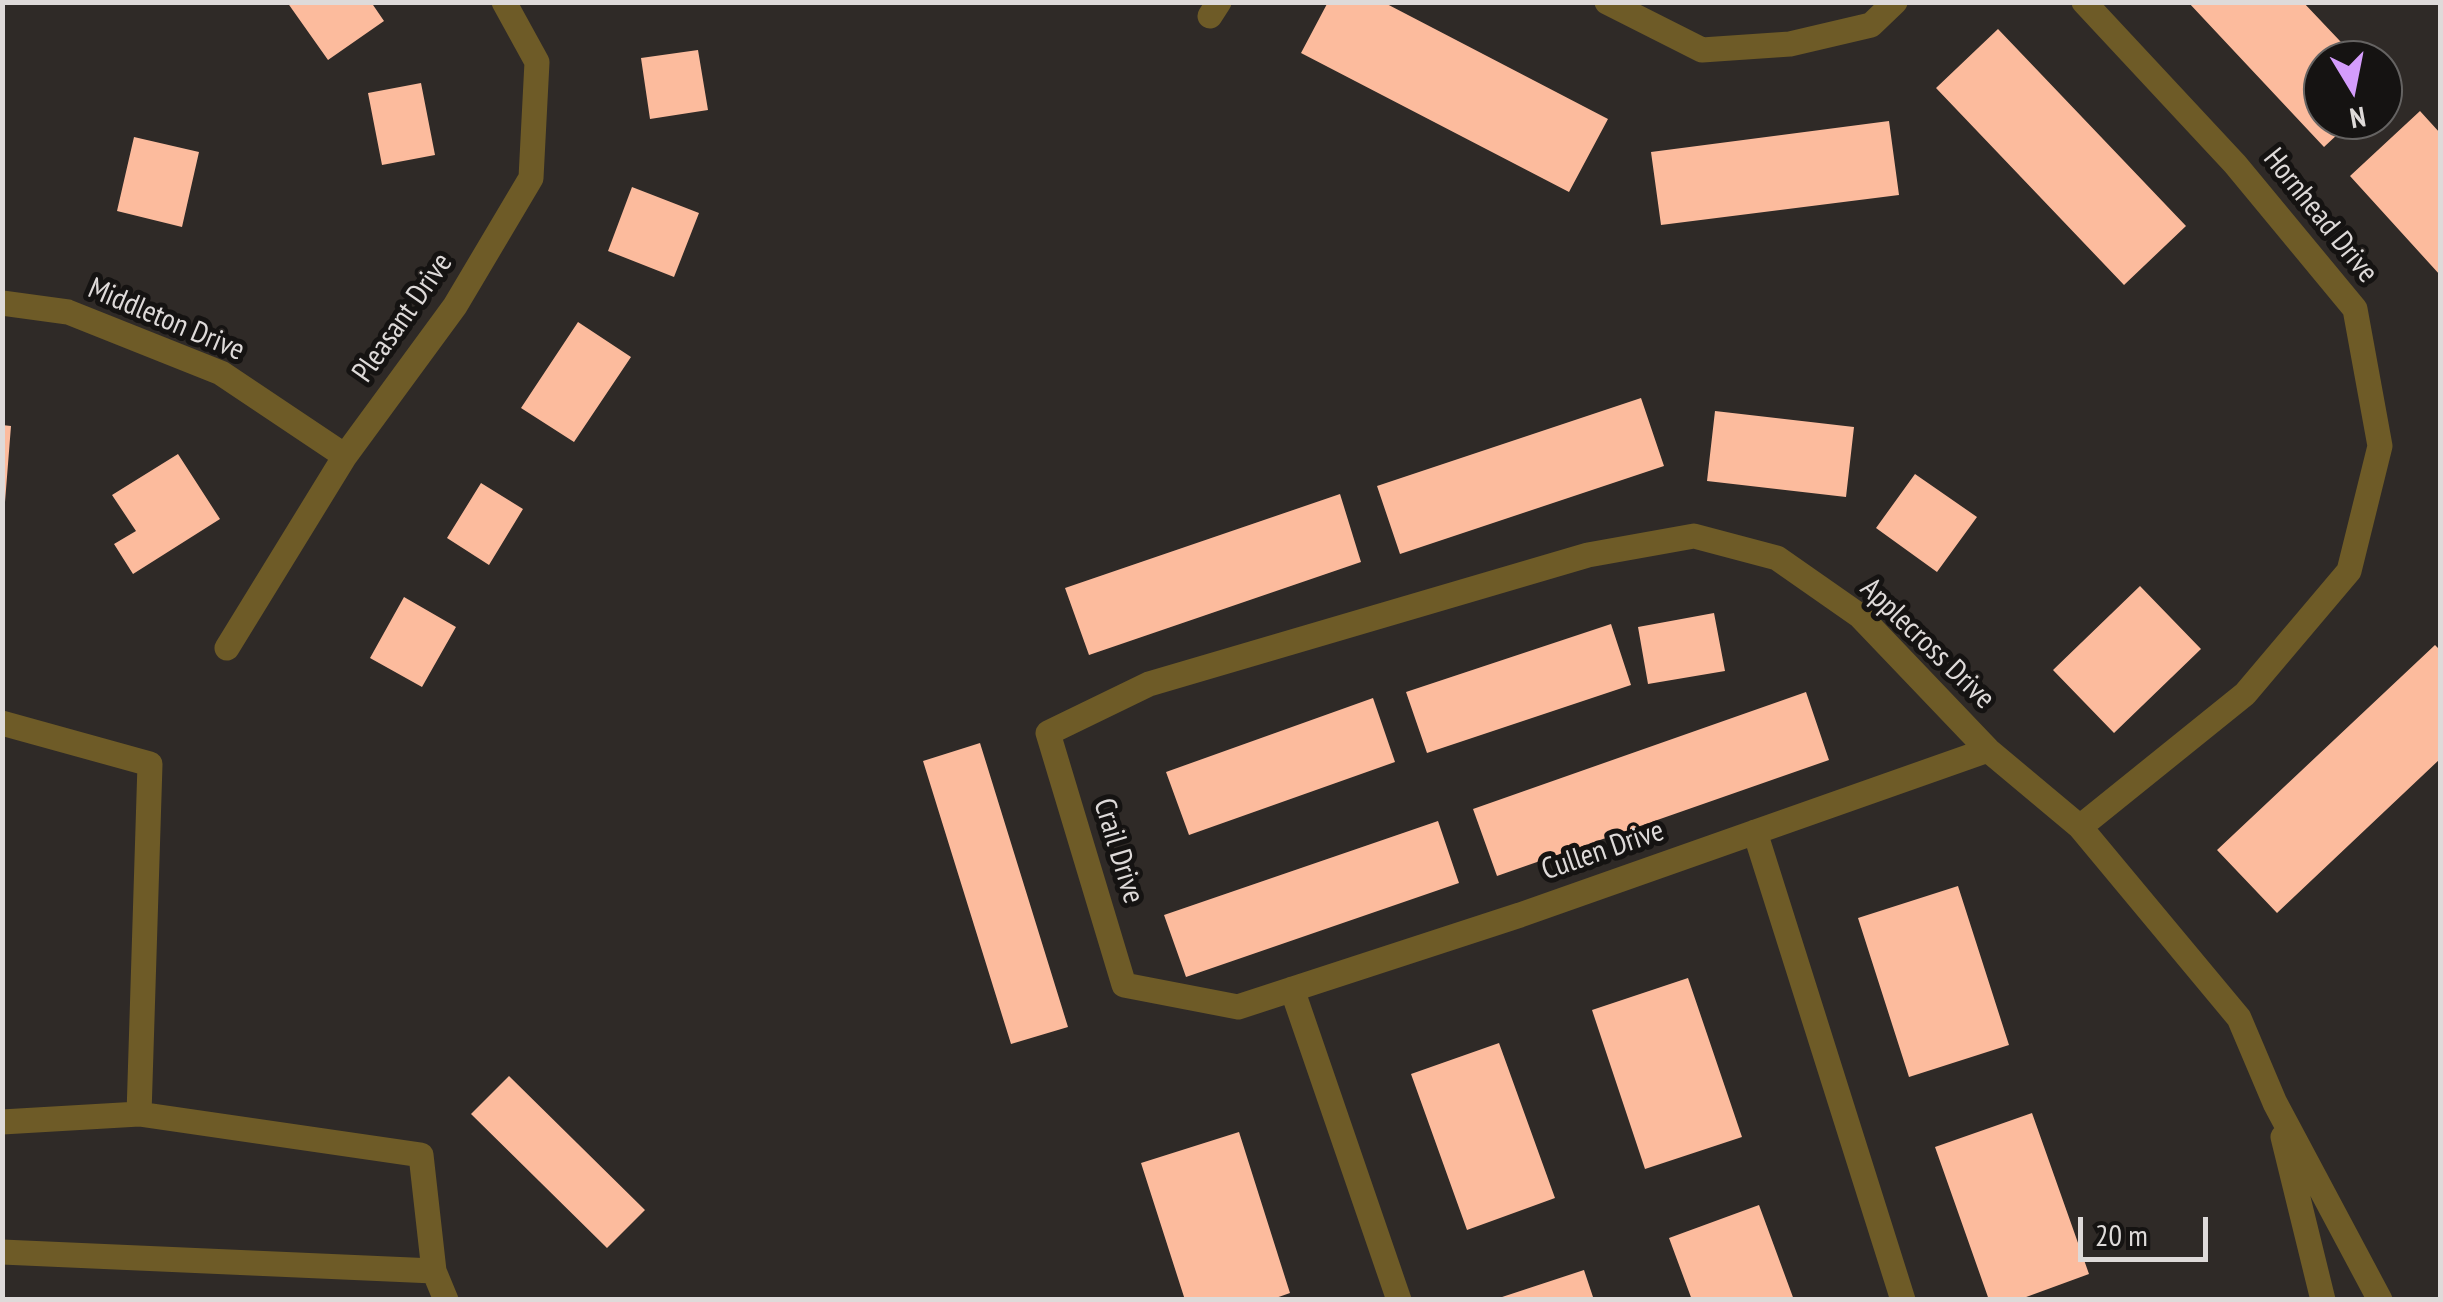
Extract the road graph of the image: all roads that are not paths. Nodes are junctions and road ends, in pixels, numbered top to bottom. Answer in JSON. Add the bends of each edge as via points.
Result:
{"nodes":[{"id":1,"x":504,"y":2,"type":"edge"},
{"id":2,"x":1607,"y":2,"type":"edge"},
{"id":3,"x":1896,"y":2,"type":"edge"},
{"id":4,"x":2084,"y":2,"type":"edge"},
{"id":5,"x":2,"y":303,"type":"edge"},
{"id":6,"x":345,"y":456,"type":"junction"},
{"id":7,"x":227,"y":648,"type":"dead end"},
{"id":8,"x":1149,"y":684,"type":"joint"},
{"id":9,"x":2,"y":724,"type":"edge"},
{"id":10,"x":1988,"y":750,"type":"junction"},
{"id":11,"x":2080,"y":827,"type":"junction"},
{"id":12,"x":1755,"y":832,"type":"junction"},
{"id":13,"x":1292,"y":989,"type":"junction"},
{"id":14,"x":1238,"y":1006,"type":"joint"},
{"id":15,"x":2275,"y":1103,"type":"junction"},
{"id":16,"x":139,"y":1114,"type":"junction"},
{"id":17,"x":2,"y":1122,"type":"edge"},
{"id":18,"x":2,"y":1252,"type":"edge"},
{"id":19,"x":434,"y":1270,"type":"junction"},
{"id":20,"x":446,"y":1300,"type":"edge"},
{"id":21,"x":1399,"y":1300,"type":"edge"},
{"id":22,"x":1903,"y":1300,"type":"edge"},
{"id":23,"x":2324,"y":1300,"type":"edge"},
{"id":24,"x":2380,"y":1300,"type":"edge"}],
"edges":[{"from":1,"to":6,"type":"street","name":"Pleasant Drive","via":[[537,62],[532,178],[455,306]]},
{"from":2,"to":3,"type":"street","via":[[1702,50],[1790,44],[1871,25]]},
{"from":4,"to":11,"type":"street","name":"Hornhead Drive","via":[[2235,164],[2356,309],[2380,446],[2349,571],[2245,694]]},
{"from":5,"to":6,"type":"street","name":"Middleton Drive","via":[[68,312],[221,374]]},
{"from":6,"to":7,"type":"street","name":"Pleasant Drive"},
{"from":8,"to":10,"type":"street","name":"Applecross Drive","via":[[1588,555],[1694,536],[1776,558],[1860,616]]},
{"from":8,"to":14,"type":"street","name":"Crail Drive","via":[[1048,733],[1124,985]]},
{"from":9,"to":16,"type":"street","via":[[150,764]]},
{"from":10,"to":11,"type":"street","name":"Applecross Drive"},
{"from":10,"to":12,"type":"street","name":"Cullen Drive"},
{"from":11,"to":15,"type":"street","name":"Applecross Drive","via":[[2240,1018]]},
{"from":12,"to":13,"type":"street","name":"Cullen Drive"},
{"from":12,"to":22,"type":"street"},
{"from":13,"to":14,"type":"street","name":"Cullen Drive"},
{"from":13,"to":21,"type":"street"},
{"from":15,"to":23,"type":"street","name":"Applecross Drive"},
{"from":15,"to":24,"type":"street","name":"Applecross Drive"},
{"from":16,"to":17,"type":"street"},
{"from":16,"to":19,"type":"street","via":[[421,1155]]},
{"from":18,"to":19,"type":"street"},
{"from":19,"to":20,"type":"street"}]}
